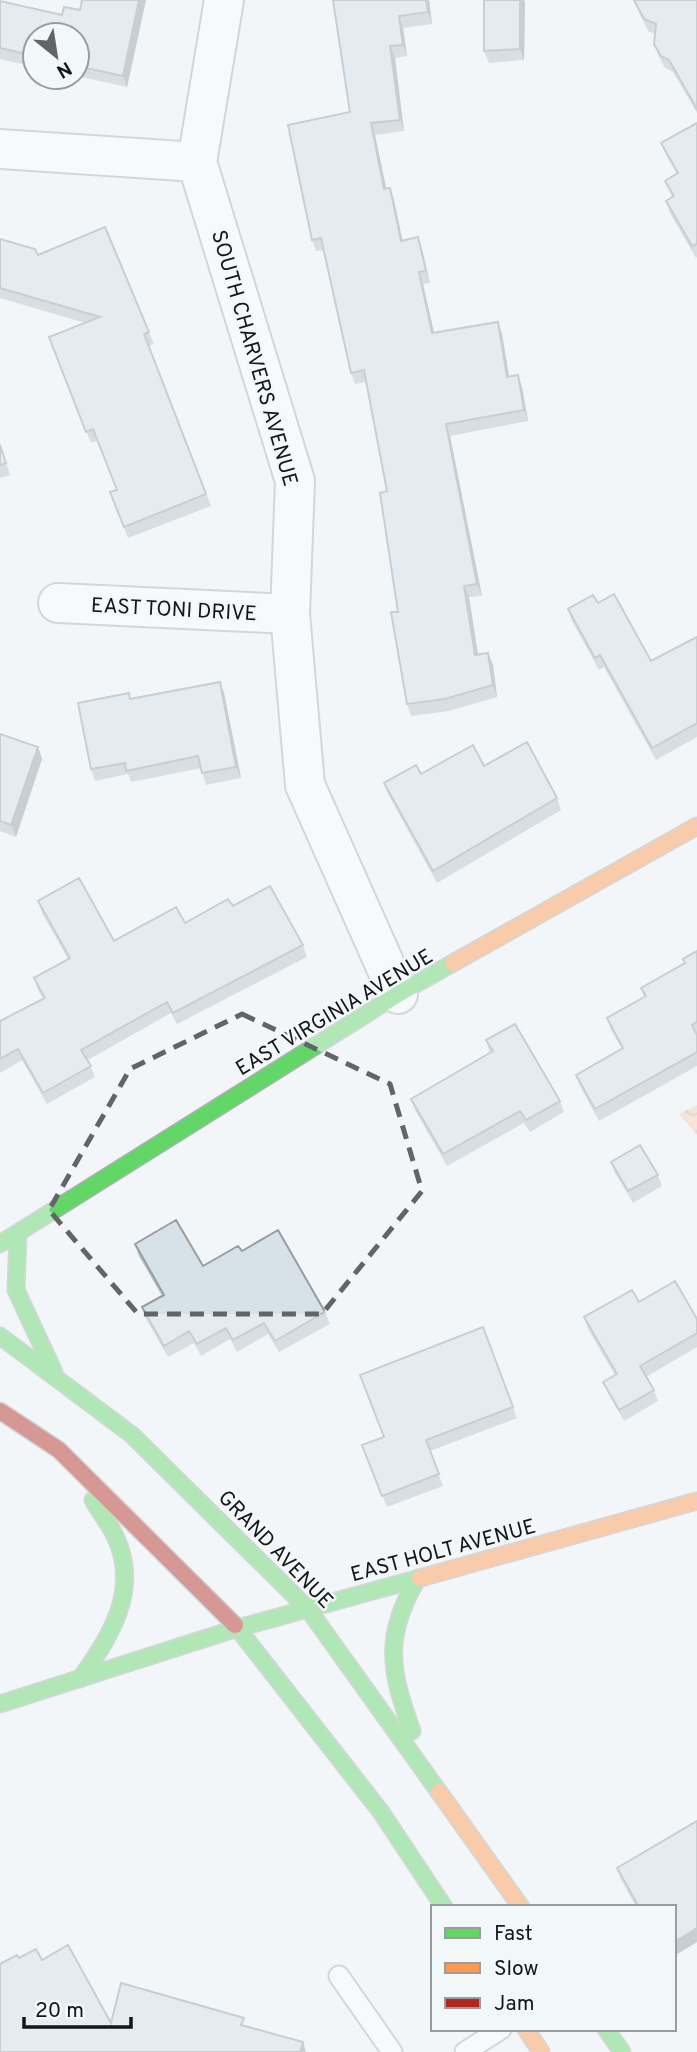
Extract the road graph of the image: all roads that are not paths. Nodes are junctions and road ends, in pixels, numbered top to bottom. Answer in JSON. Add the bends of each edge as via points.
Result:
{"nodes":[{"id":1,"x":224,"y":0,"type":"edge"},
{"id":2,"x":0,"y":149,"type":"edge"},
{"id":3,"x":197,"y":162,"type":"junction"},
{"id":4,"x":58,"y":603,"type":"dead end"},
{"id":5,"x":290,"y":614,"type":"junction"},
{"id":6,"x":697,"y":826,"type":"edge"},
{"id":7,"x":398,"y":994,"type":"junction"},
{"id":8,"x":18,"y":1233,"type":"junction"},
{"id":9,"x":0,"y":1244,"type":"edge"},
{"id":10,"x":0,"y":1336,"type":"edge"},
{"id":11,"x":58,"y":1380,"type":"junction"},
{"id":12,"x":0,"y":1411,"type":"edge"},
{"id":13,"x":71,"y":1462,"type":"junction"},
{"id":14,"x":697,"y":1502,"type":"edge"},
{"id":15,"x":418,"y":1578,"type":"junction"},
{"id":16,"x":309,"y":1609,"type":"junction"},
{"id":17,"x":238,"y":1628,"type":"junction"},
{"id":18,"x":80,"y":1679,"type":"junction"},
{"id":19,"x":0,"y":1704,"type":"edge"},
{"id":20,"x":426,"y":1769,"type":"junction"},
{"id":21,"x":443,"y":1905,"type":"edge"},
{"id":22,"x":520,"y":1905,"type":"edge"},
{"id":23,"x":339,"y":1976,"type":"dead end"},
{"id":24,"x":498,"y":2031,"type":"edge"},
{"id":25,"x":527,"y":2031,"type":"edge"},
{"id":26,"x":607,"y":2031,"type":"edge"},
{"id":27,"x":538,"y":2051,"type":"edge"},
{"id":28,"x":392,"y":2052,"type":"edge"},
{"id":29,"x":465,"y":2052,"type":"edge"},
{"id":30,"x":622,"y":2052,"type":"edge"}],
"edges":[{"from":1,"to":3,"type":"street","name":"SOUTH CHARVERS AVENUE"},
{"from":2,"to":3,"type":"street"},
{"from":3,"to":5,"type":"street","name":"SOUTH CHARVERS AVENUE","via":[[295,481]]},
{"from":4,"to":5,"type":"street","name":"EAST TONI DRIVE"},
{"from":5,"to":7,"type":"street","name":"SOUTH CHARVERS AVENUE","via":[[305,785]]},
{"from":6,"to":7,"type":"main road","name":"EAST VIRGINIA AVENUE"},
{"from":7,"to":8,"type":"main road","name":"EAST VIRGINIA AVENUE"},
{"from":8,"to":9,"type":"main road","name":"EAST VIRGINIA AVENUE"},
{"from":8,"to":11,"type":"main road","via":[[16,1290]]},
{"from":10,"to":11,"type":"main road","name":"GRAND AVENUE"},
{"from":11,"to":16,"type":"main road","name":"GRAND AVENUE","via":[[132,1435]]},
{"from":12,"to":13,"type":"main road"},
{"from":13,"to":17,"type":"main road"},
{"from":13,"to":18,"type":"main road","via":[[117,1542],[126,1592],[107,1642]]},
{"from":14,"to":15,"type":"main road","name":"EAST HOLT AVENUE"},
{"from":15,"to":16,"type":"main road","name":"EAST HOLT AVENUE"},
{"from":15,"to":20,"type":"main road","via":[[404,1599],[390,1637],[398,1693]]},
{"from":16,"to":17,"type":"main road","name":"EAST HOLT AVENUE"},
{"from":16,"to":20,"type":"main road","name":"GRAND AVENUE"},
{"from":17,"to":18,"type":"main road","name":"EAST HOLT AVENUE"},
{"from":17,"to":21,"type":"main road","via":[[382,1812]]},
{"from":18,"to":19,"type":"main road","name":"EAST HOLT AVENUE"},
{"from":20,"to":22,"type":"main road","name":"GRAND AVENUE"},
{"from":23,"to":28,"type":"lane"},
{"from":24,"to":29,"type":"lane"},
{"from":25,"to":27,"type":"main road"},
{"from":26,"to":30,"type":"main road"}]}
